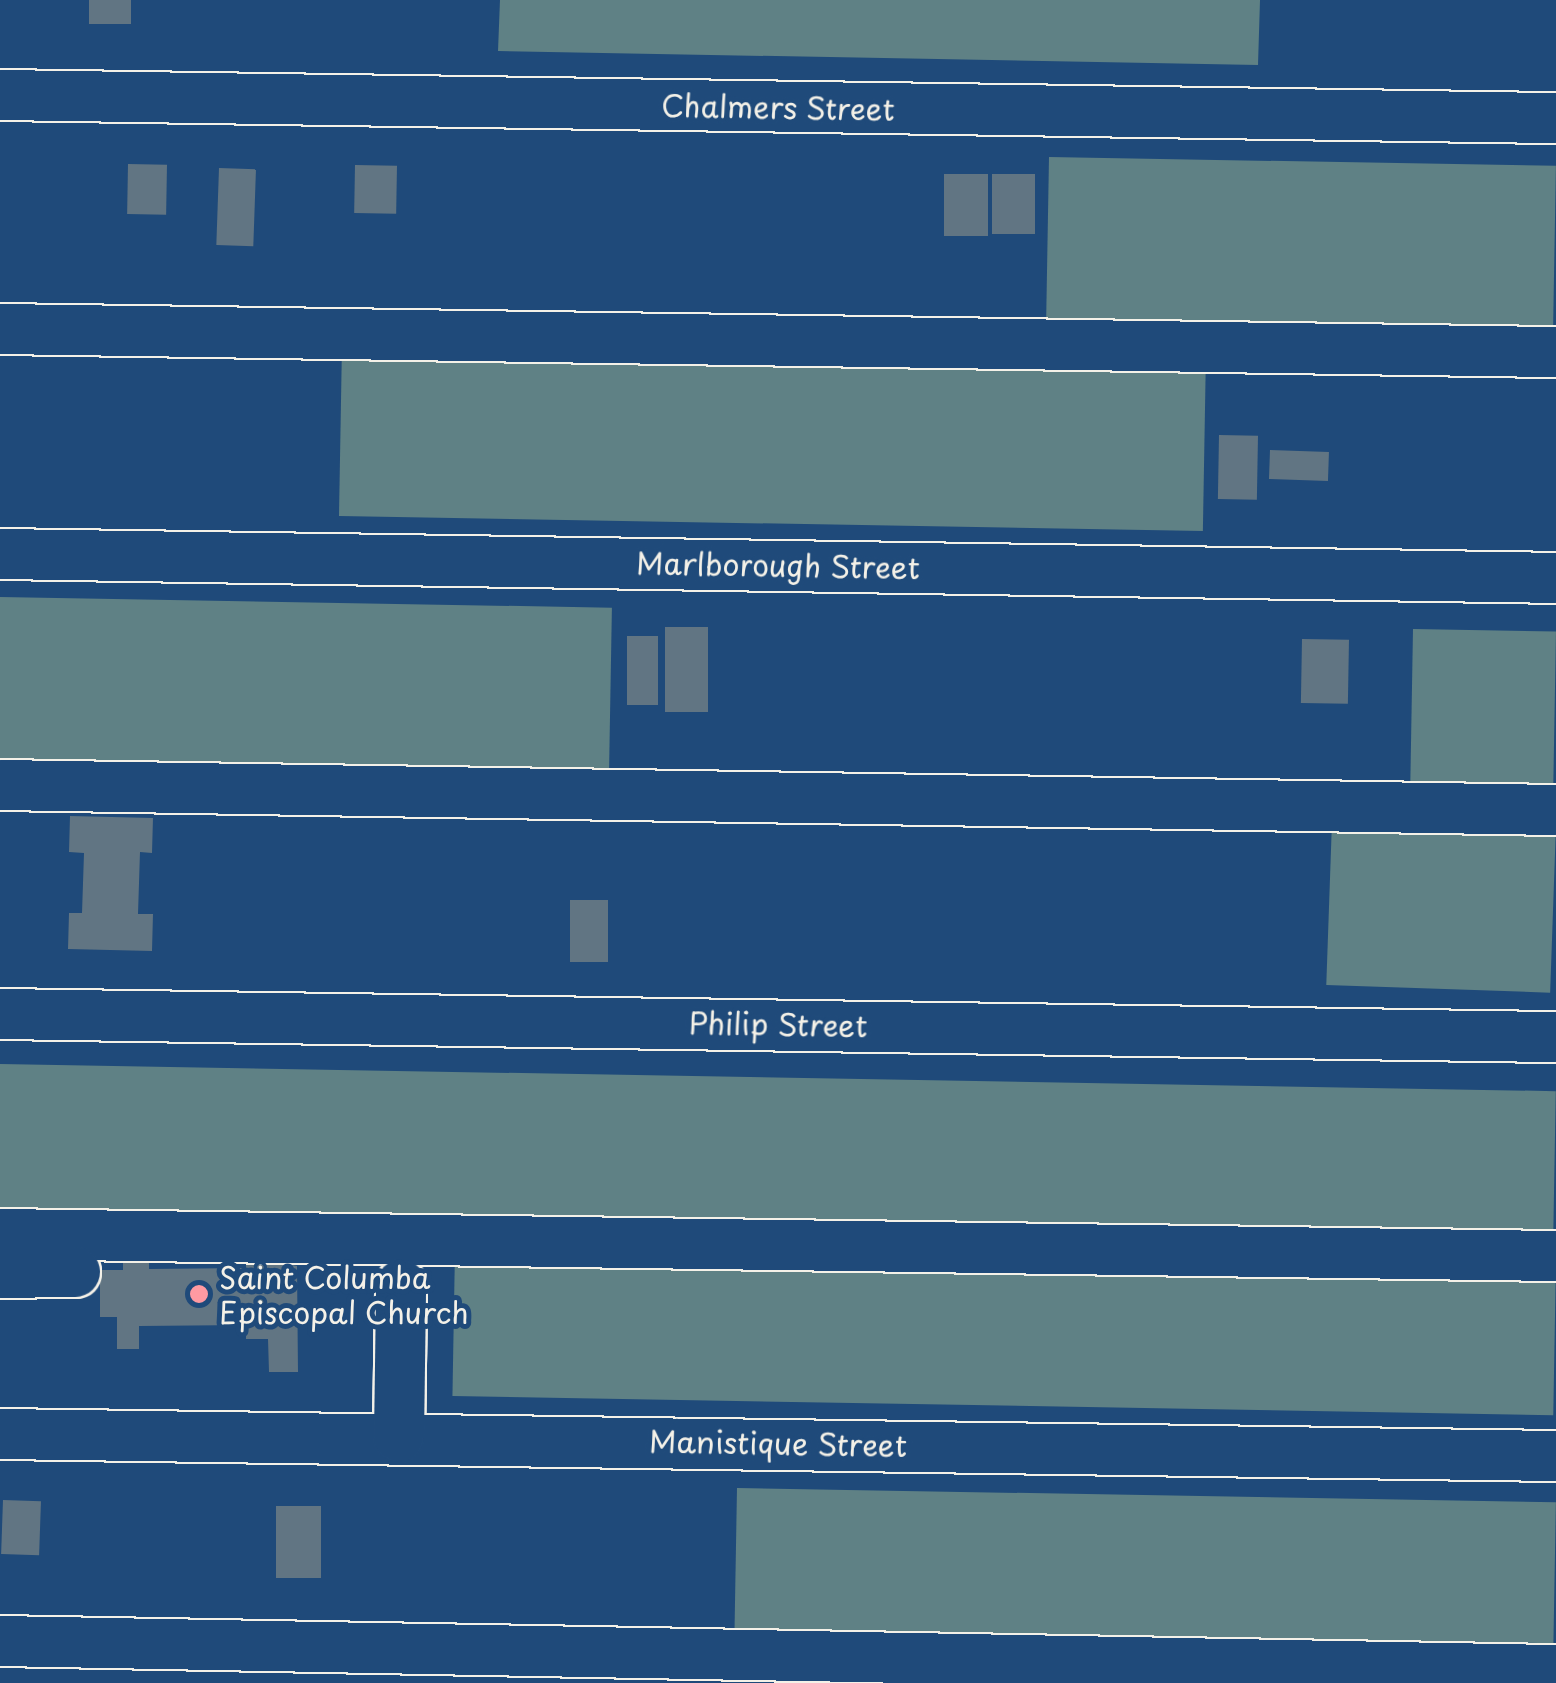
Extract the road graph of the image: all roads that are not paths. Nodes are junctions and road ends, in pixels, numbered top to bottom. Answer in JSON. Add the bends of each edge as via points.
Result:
{"nodes":[{"id":1,"x":0,"y":95,"type":"edge"},
{"id":2,"x":1556,"y":118,"type":"edge"},
{"id":3,"x":0,"y":329,"type":"edge"},
{"id":4,"x":1556,"y":352,"type":"edge"},
{"id":5,"x":0,"y":554,"type":"edge"},
{"id":6,"x":1556,"y":578,"type":"edge"},
{"id":7,"x":0,"y":784,"type":"edge"},
{"id":8,"x":1556,"y":810,"type":"edge"},
{"id":9,"x":0,"y":1014,"type":"edge"},
{"id":10,"x":1556,"y":1037,"type":"edge"},
{"id":11,"x":0,"y":1234,"type":"edge"},
{"id":12,"x":1556,"y":1256,"type":"edge"},
{"id":13,"x":75,"y":1272,"type":"dead end"},
{"id":14,"x":0,"y":1273,"type":"edge"},
{"id":15,"x":401,"y":1285,"type":"dead end"},
{"id":16,"x":0,"y":1434,"type":"edge"},
{"id":17,"x":399,"y":1437,"type":"junction"},
{"id":18,"x":1556,"y":1456,"type":"edge"},
{"id":19,"x":0,"y":1641,"type":"edge"},
{"id":20,"x":1556,"y":1670,"type":"edge"}],
"edges":[{"from":1,"to":2,"type":"street","name":"Chalmers Street"},
{"from":3,"to":4,"type":"street"},
{"from":5,"to":6,"type":"street","name":"Marlborough Street"},
{"from":7,"to":8,"type":"street"},
{"from":9,"to":10,"type":"street","name":"Philip Street"},
{"from":11,"to":12,"type":"street"},
{"from":13,"to":14,"type":"street"},
{"from":15,"to":17,"type":"street"},
{"from":16,"to":17,"type":"street","name":"Manistique Street"},
{"from":17,"to":18,"type":"street","name":"Manistique Street"},
{"from":19,"to":20,"type":"street"}]}
